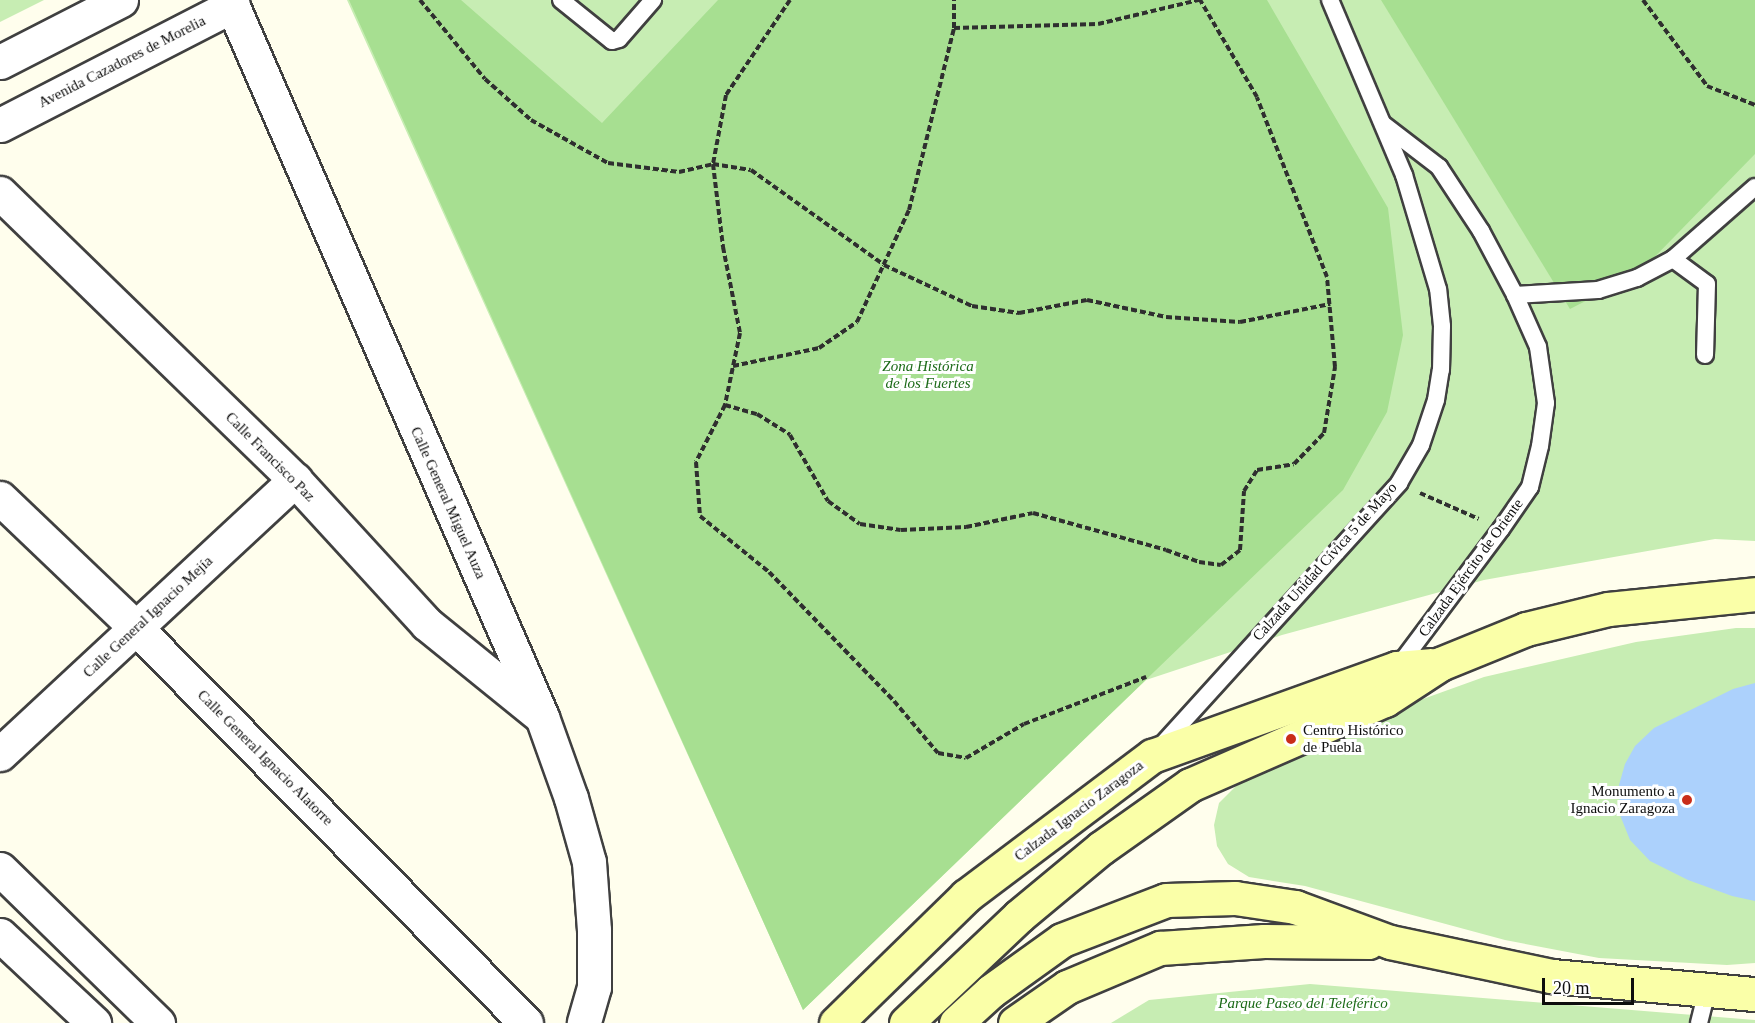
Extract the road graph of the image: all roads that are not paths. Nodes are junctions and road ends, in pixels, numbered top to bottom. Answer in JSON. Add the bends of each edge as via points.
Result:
{"nodes":[{"id":1,"x":121,"y":0,"type":"edge"},
{"id":2,"x":561,"y":0,"type":"edge"},
{"id":3,"x":653,"y":0,"type":"edge"},
{"id":4,"x":1330,"y":0,"type":"edge"},
{"id":5,"x":236,"y":2,"type":"edge"},
{"id":6,"x":0,"y":62,"type":"edge"},
{"id":7,"x":1382,"y":124,"type":"junction"},
{"id":8,"x":0,"y":125,"type":"edge"},
{"id":9,"x":1755,"y":187,"type":"edge"},
{"id":10,"x":0,"y":193,"type":"edge"},
{"id":11,"x":1673,"y":259,"type":"junction"},
{"id":12,"x":1515,"y":296,"type":"junction"},
{"id":13,"x":1705,"y":354,"type":"dead end"},
{"id":14,"x":295,"y":480,"type":"junction"},
{"id":15,"x":0,"y":498,"type":"edge"},
{"id":16,"x":1755,"y":594,"type":"edge"},
{"id":17,"x":136,"y":628,"type":"junction"},
{"id":18,"x":1440,"y":664,"type":"junction"},
{"id":19,"x":1396,"y":668,"type":"junction"},
{"id":20,"x":1385,"y":700,"type":"junction"},
{"id":21,"x":542,"y":717,"type":"junction"},
{"id":22,"x":0,"y":754,"type":"edge"},
{"id":23,"x":1152,"y":756,"type":"junction"},
{"id":24,"x":0,"y":869,"type":"edge"},
{"id":25,"x":0,"y":935,"type":"edge"},
{"id":26,"x":1390,"y":942,"type":"junction"},
{"id":27,"x":1707,"y":990,"type":"junction"},
{"id":28,"x":1755,"y":994,"type":"edge"},
{"id":29,"x":94,"y":1023,"type":"edge"},
{"id":30,"x":158,"y":1023,"type":"edge"},
{"id":31,"x":526,"y":1023,"type":"edge"},
{"id":32,"x":584,"y":1023,"type":"edge"},
{"id":33,"x":836,"y":1023,"type":"edge"},
{"id":34,"x":906,"y":1023,"type":"edge"},
{"id":35,"x":956,"y":1023,"type":"edge"},
{"id":36,"x":1015,"y":1023,"type":"edge"},
{"id":37,"x":1699,"y":1023,"type":"edge"}],
"edges":[{"from":1,"to":6,"type":"street"},
{"from":2,"to":3,"type":"lane","via":[[612,40],[619,39]]},
{"from":4,"to":7,"type":"lane","name":"Calzada Unidad Cívica 5 de Mayo"},
{"from":5,"to":8,"type":"street","name":"Avenida Cazadores de Morelia"},
{"from":5,"to":21,"type":"street","name":"Calle General Miguel Auza"},
{"from":7,"to":12,"type":"lane","name":"Calzada Ejército de Oriente","via":[[1439,167],[1481,231]]},
{"from":7,"to":23,"type":"lane","name":"Calzada Unidad Cívica 5 de Mayo","via":[[1404,175],[1438,289],[1441,370],[1422,444],[1399,483]]},
{"from":9,"to":11,"type":"lane"},
{"from":10,"to":14,"type":"street","name":"Calle Francisco Paz"},
{"from":11,"to":12,"type":"lane","via":[[1637,278],[1598,290]]},
{"from":11,"to":13,"type":"lane","via":[[1707,284]]},
{"from":12,"to":19,"type":"lane","name":"Calzada Ejército de Oriente","via":[[1538,347],[1546,403],[1530,487]]},
{"from":14,"to":17,"type":"street","name":"Calle General Ignacio Mejía"},
{"from":14,"to":21,"type":"street","name":"Calle Francisco Paz","via":[[427,624]]},
{"from":15,"to":17,"type":"street","name":"Calle General Ignacio Alatorre"},
{"from":16,"to":18,"type":"main road","name":"Calzada Ignacio Zaragoza","via":[[1608,609],[1526,629]]},
{"from":17,"to":22,"type":"street","name":"Calle General Ignacio Mejía"},
{"from":17,"to":31,"type":"street","name":"Calle General Ignacio Alatorre"},
{"from":18,"to":19,"type":"main road","name":"Calzada Ignacio Zaragoza"},
{"from":18,"to":20,"type":"main road","name":"Calzada Ignacio Zaragoza"},
{"from":19,"to":20,"type":"lane","name":"Calzada Ejército de Oriente"},
{"from":19,"to":23,"type":"main road","name":"Calzada Ignacio Zaragoza"},
{"from":20,"to":34,"type":"main road","name":"Calzada Ignacio Zaragoza","via":[[1190,785],[1101,848],[1018,916]]},
{"from":21,"to":32,"type":"street","name":"Calle General Miguel Auza","via":[[589,862],[594,987]]},
{"from":23,"to":33,"type":"main road","name":"Calzada Ignacio Zaragoza","via":[[966,896]]},
{"from":24,"to":30,"type":"street"},
{"from":25,"to":29,"type":"street"},
{"from":26,"to":27,"type":"main road","via":[[1552,976]]},
{"from":26,"to":35,"type":"main road","via":[[1295,907],[1235,898],[1166,900],[1062,940],[991,991]]},
{"from":26,"to":36,"type":"main road","via":[[1264,941],[1160,948],[1066,987]]},
{"from":27,"to":28,"type":"main road"},
{"from":27,"to":37,"type":"lane"}]}
